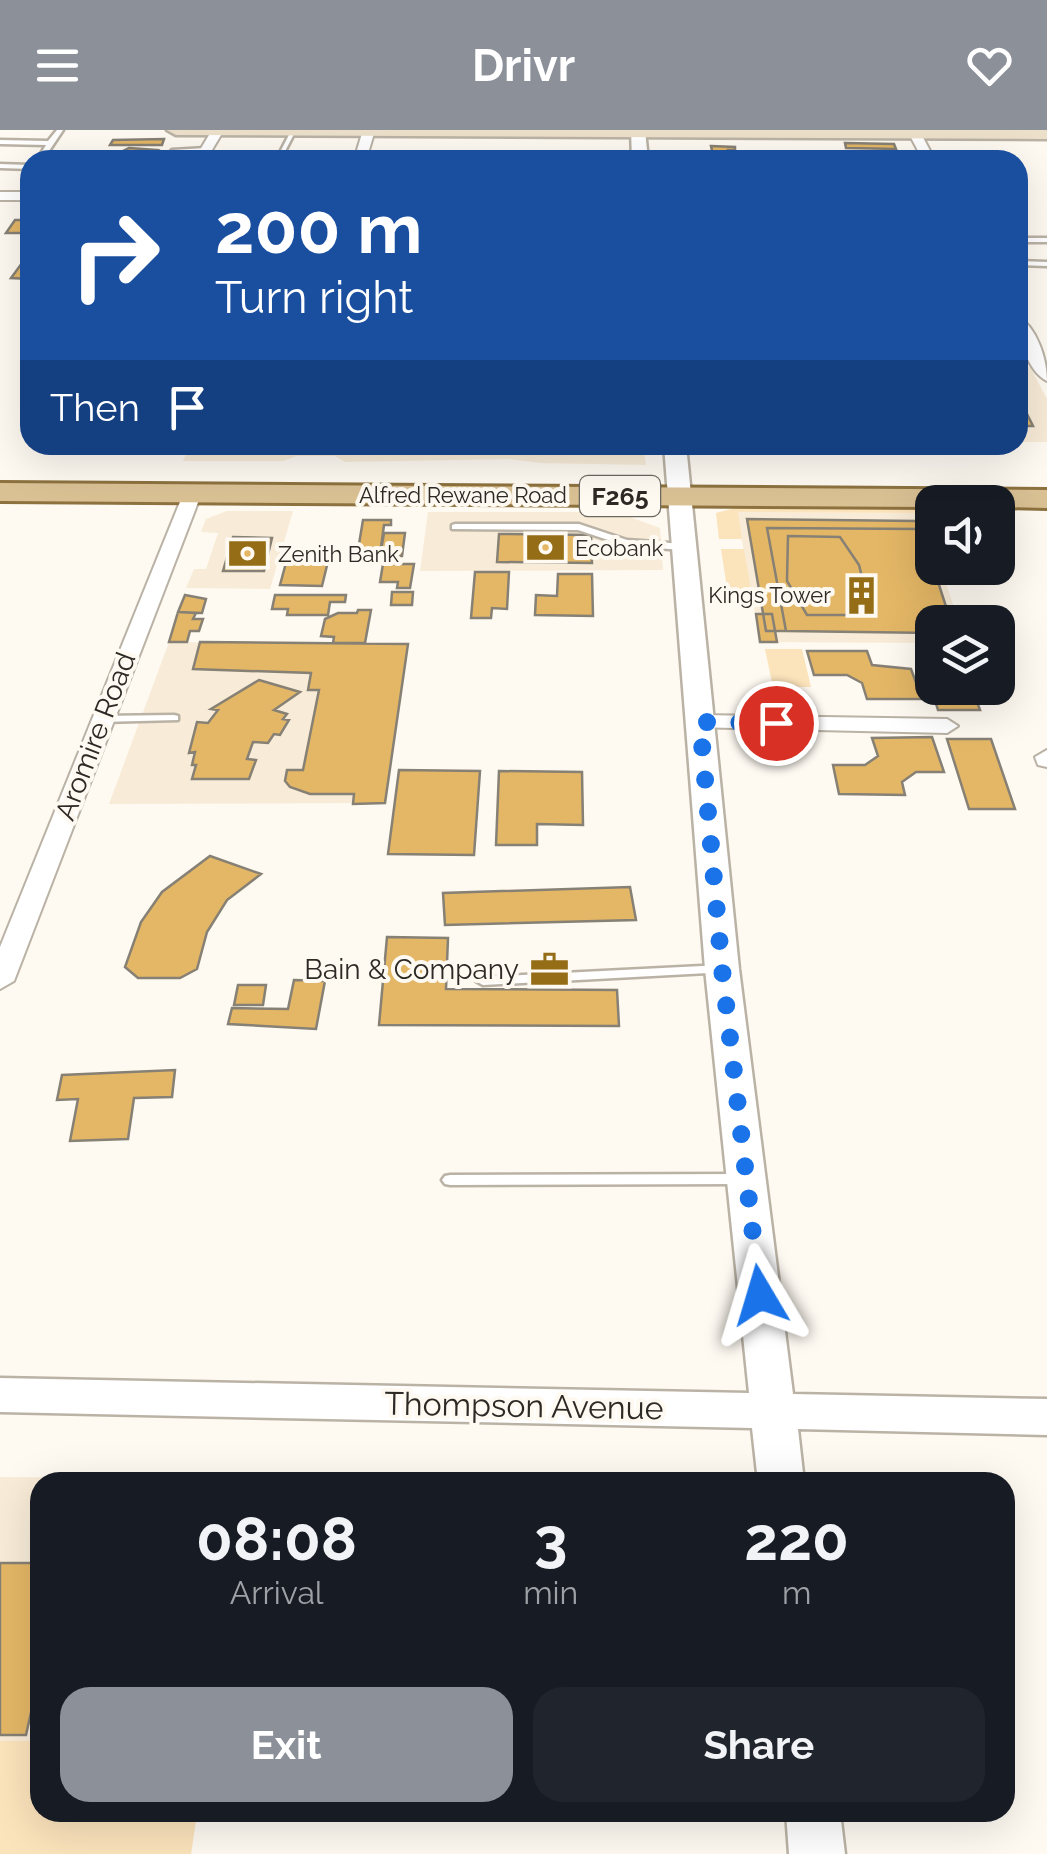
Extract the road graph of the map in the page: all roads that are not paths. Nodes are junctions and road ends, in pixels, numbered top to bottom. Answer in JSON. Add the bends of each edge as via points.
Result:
{"nodes":[{"id":1,"x":60,"y":130,"type":"edge"},
{"id":2,"x":176,"y":130,"type":"edge"},
{"id":3,"x":218,"y":130,"type":"edge"},
{"id":4,"x":294,"y":131,"type":"edge"},
{"id":5,"x":369,"y":131,"type":"edge"},
{"id":6,"x":638,"y":131,"type":"edge"},
{"id":7,"x":914,"y":132,"type":"edge"},
{"id":8,"x":1047,"y":134,"type":"edge"},
{"id":9,"x":0,"y":142,"type":"edge"},
{"id":10,"x":50,"y":143,"type":"junction"},
{"id":11,"x":46,"y":150,"type":"edge"},
{"id":12,"x":1028,"y":340,"type":"edge"},
{"id":13,"x":1046,"y":373,"type":"edge"},
{"id":14,"x":0,"y":470,"type":"edge"},
{"id":15,"x":310,"y":472,"type":"junction"},
{"id":16,"x":679,"y":472,"type":"edge"},
{"id":17,"x":1047,"y":476,"type":"edge"},
{"id":18,"x":120,"y":482,"type":"junction"},
{"id":19,"x":0,"y":492,"type":"edge"},
{"id":20,"x":192,"y":492,"type":"junction"},
{"id":21,"x":291,"y":494,"type":"junction"},
{"id":22,"x":1047,"y":499,"type":"edge"},
{"id":23,"x":455,"y":526,"type":"dead end"},
{"id":24,"x":684,"y":547,"type":"junction"},
{"id":25,"x":174,"y":718,"type":"dead end"},
{"id":26,"x":101,"y":719,"type":"junction"},
{"id":27,"x":700,"y":722,"type":"junction"},
{"id":28,"x":948,"y":726,"type":"dead end"},
{"id":29,"x":722,"y":969,"type":"junction"},
{"id":30,"x":0,"y":981,"type":"edge"},
{"id":31,"x":483,"y":981,"type":"dead end"},
{"id":32,"x":450,"y":1180,"type":"dead end"},
{"id":33,"x":745,"y":1180,"type":"junction"},
{"id":34,"x":0,"y":1395,"type":"edge"},
{"id":35,"x":774,"y":1411,"type":"junction"},
{"id":36,"x":1047,"y":1417,"type":"edge"},
{"id":37,"x":780,"y":1472,"type":"edge"},
{"id":38,"x":814,"y":1822,"type":"edge"},
{"id":39,"x":817,"y":1854,"type":"edge"}],
"edges":[{"from":1,"to":10,"type":"lane"},
{"from":2,"to":3,"type":"main road"},
{"from":3,"to":4,"type":"main road"},
{"from":4,"to":5,"type":"main road"},
{"from":5,"to":6,"type":"main road"},
{"from":6,"to":7,"type":"main road"},
{"from":7,"to":8,"type":"main road"},
{"from":9,"to":10,"type":"lane"},
{"from":10,"to":11,"type":"lane"},
{"from":12,"to":13,"type":"street"},
{"from":14,"to":18,"type":"main road","name":"Alfred Rewane Road","number":"F265"},
{"from":15,"to":16,"type":"main road","name":"Alfred Rewane Road","number":"F265"},
{"from":15,"to":18,"type":"main road","name":"Alfred Rewane Road","number":"F265"},
{"from":15,"to":21,"type":"main road"},
{"from":16,"to":17,"type":"main road","name":"Alfred Rewane Road","number":"F265"},
{"from":16,"to":21,"type":"main road","name":"Alfred Rewane Road","number":"F265"},
{"from":16,"to":22,"type":"main road","name":"Alfred Rewane Road","number":"F265"},
{"from":16,"to":24,"type":"street"},
{"from":18,"to":19,"type":"main road","name":"Alfred Rewane Road","number":"F265"},
{"from":18,"to":20,"type":"main road","name":"Alfred Rewane Road","number":"F265"},
{"from":20,"to":21,"type":"main road","name":"Alfred Rewane Road","number":"F265"},
{"from":20,"to":26,"type":"street","name":"Aromire Road"},
{"from":23,"to":24,"type":"lane","via":[[579,527],[626,543]]},
{"from":24,"to":27,"type":"street"},
{"from":25,"to":26,"type":"lane"},
{"from":26,"to":30,"type":"street","name":"Aromire Road"},
{"from":27,"to":28,"type":"street"},
{"from":27,"to":29,"type":"street"},
{"from":29,"to":31,"type":"lane"},
{"from":29,"to":33,"type":"street"},
{"from":32,"to":33,"type":"lane"},
{"from":33,"to":35,"type":"street"},
{"from":34,"to":35,"type":"street","name":"Thompson Avenue"},
{"from":35,"to":36,"type":"street","name":"Thompson Avenue"},
{"from":35,"to":37,"type":"street"},
{"from":38,"to":39,"type":"street"}]}
